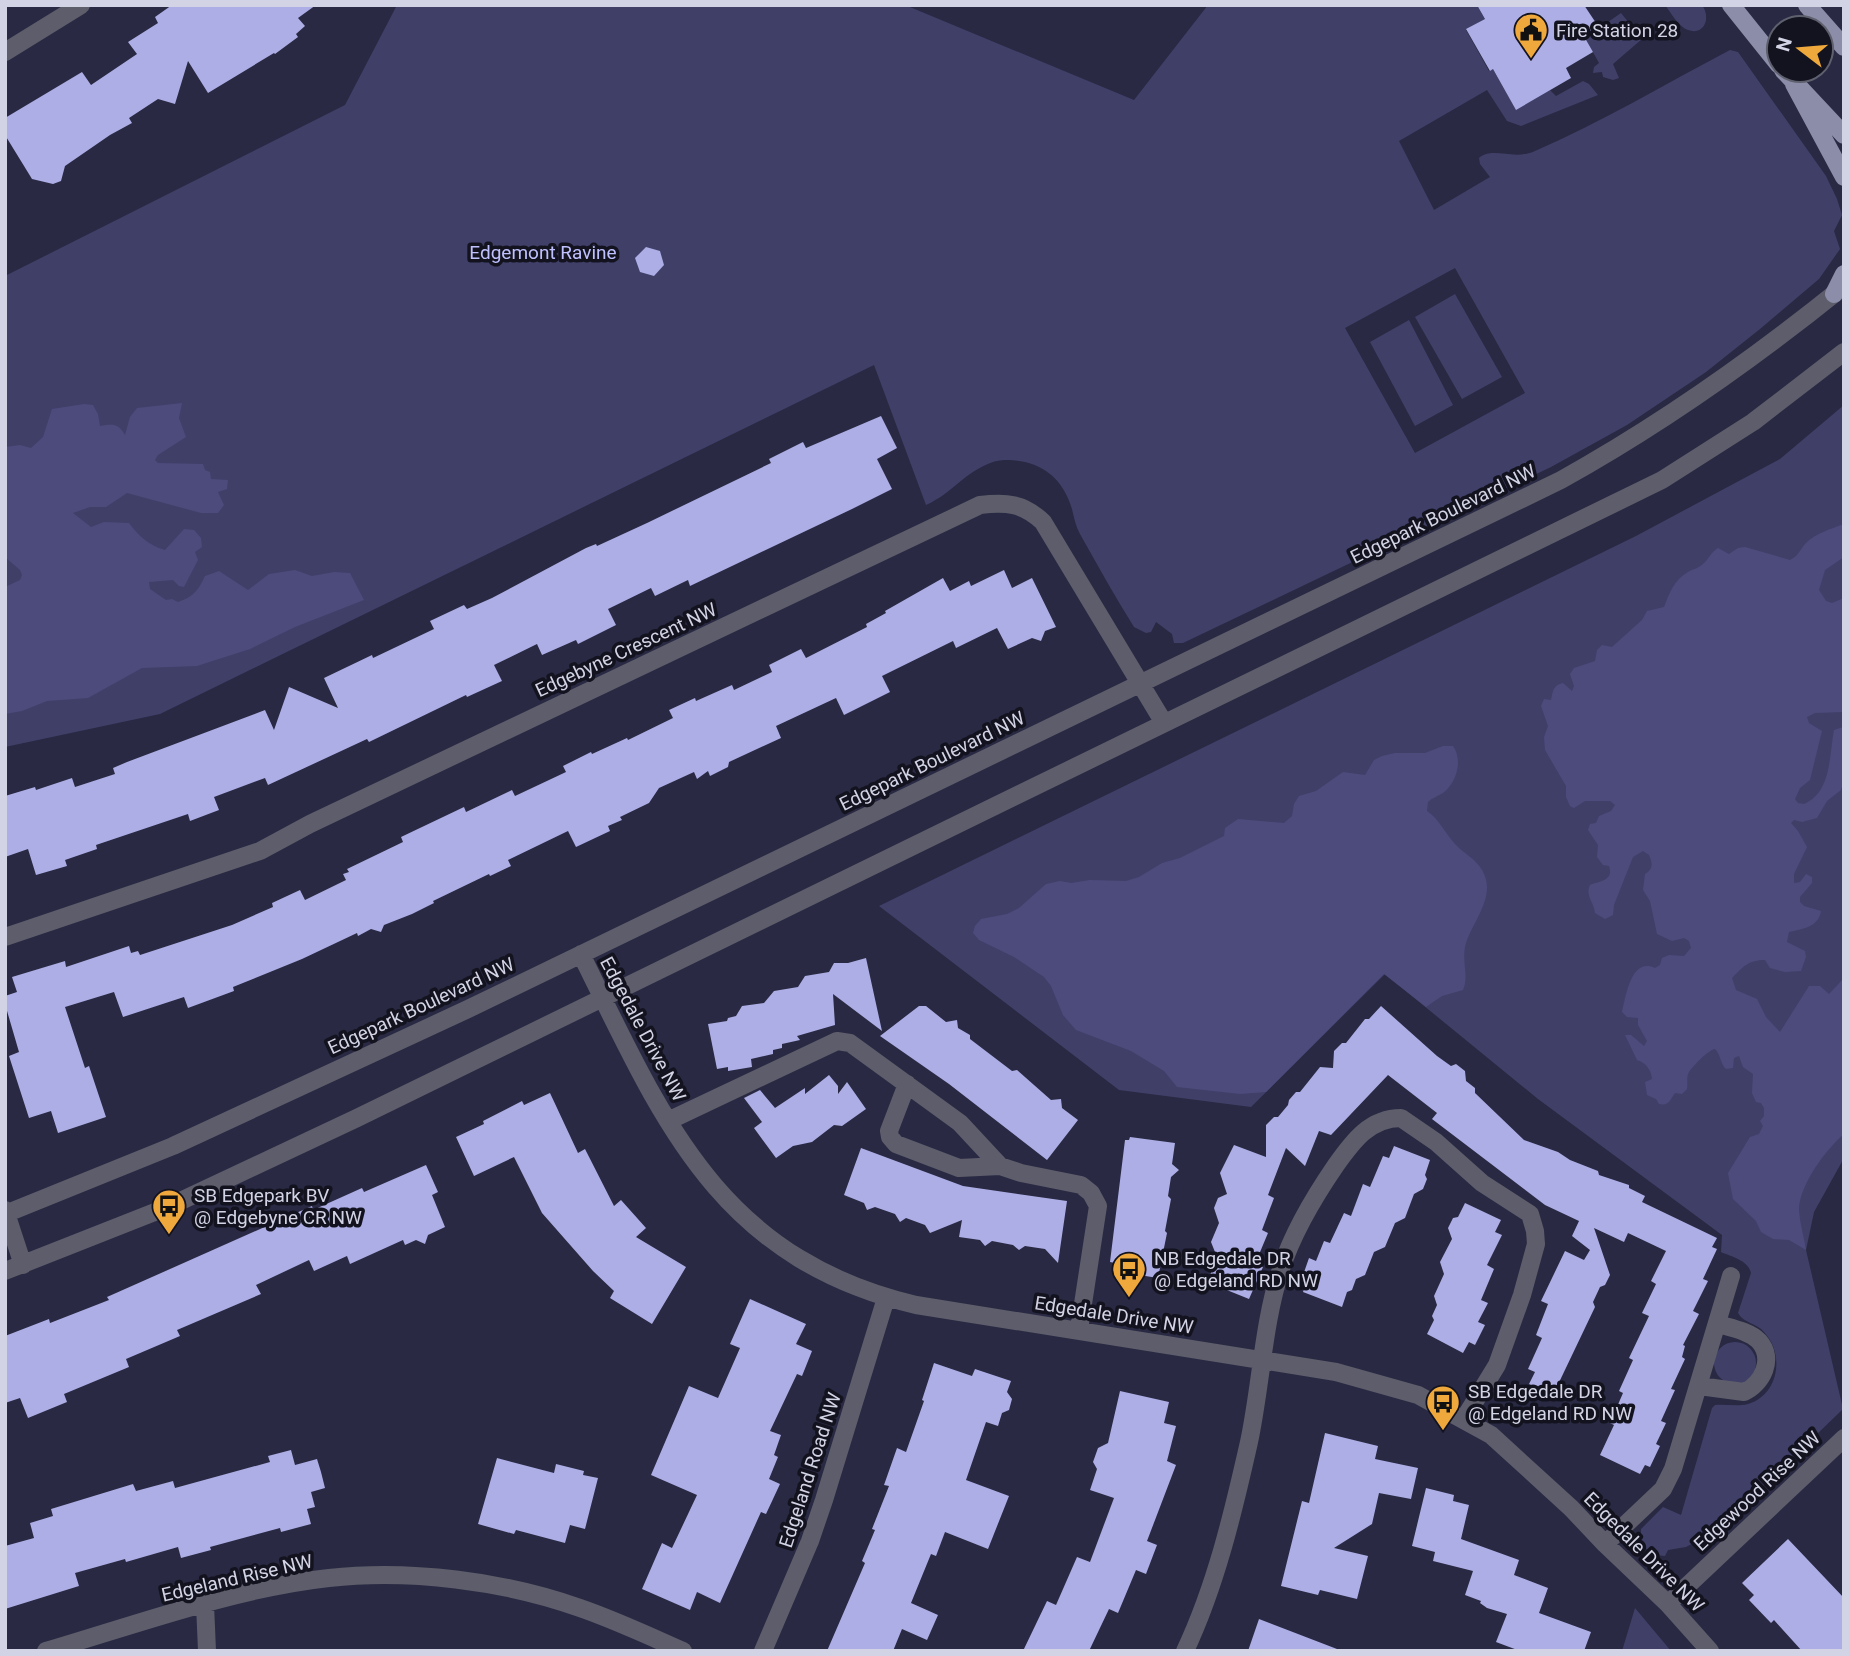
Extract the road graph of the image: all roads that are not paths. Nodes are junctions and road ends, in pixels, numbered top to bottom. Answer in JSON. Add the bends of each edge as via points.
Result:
{"nodes":[{"id":1,"x":81,"y":5,"type":"edge"},
{"id":2,"x":1731,"y":5,"type":"edge"},
{"id":3,"x":1807,"y":5,"type":"edge"},
{"id":4,"x":1844,"y":47,"type":"edge"},
{"id":5,"x":1765,"y":48,"type":"edge"},
{"id":6,"x":5,"y":52,"type":"edge"},
{"id":7,"x":1792,"y":84,"type":"edge"},
{"id":8,"x":1795,"y":84,"type":"edge"},
{"id":9,"x":1844,"y":135,"type":"edge"},
{"id":10,"x":1844,"y":177,"type":"edge"},
{"id":11,"x":1844,"y":274,"type":"edge"},
{"id":12,"x":1839,"y":290,"type":"edge"},
{"id":13,"x":1844,"y":352,"type":"edge"},
{"id":14,"x":1141,"y":684,"type":"junction"},
{"id":15,"x":1164,"y":723,"type":"junction"},
{"id":16,"x":5,"y":937,"type":"edge"},
{"id":17,"x":581,"y":954,"type":"junction"},
{"id":18,"x":602,"y":997,"type":"junction"},
{"id":19,"x":907,"y":1084,"type":"junction"},
{"id":20,"x":668,"y":1121,"type":"junction"},
{"id":21,"x":1000,"y":1166,"type":"junction"},
{"id":22,"x":6,"y":1212,"type":"edge"},
{"id":23,"x":23,"y":1265,"type":"junction"},
{"id":24,"x":5,"y":1271,"type":"edge"},
{"id":25,"x":1731,"y":1276,"type":"dead end"},
{"id":26,"x":886,"y":1298,"type":"junction"},
{"id":27,"x":1718,"y":1324,"type":"junction"},
{"id":28,"x":1079,"y":1330,"type":"junction"},
{"id":29,"x":1261,"y":1361,"type":"junction"},
{"id":30,"x":1699,"y":1386,"type":"junction"},
{"id":31,"x":1464,"y":1419,"type":"junction"},
{"id":32,"x":1844,"y":1438,"type":"edge"},
{"id":33,"x":1605,"y":1545,"type":"junction"},
{"id":34,"x":205,"y":1604,"type":"junction"},
{"id":35,"x":1668,"y":1604,"type":"junction"},
{"id":36,"x":46,"y":1651,"type":"edge"},
{"id":37,"x":207,"y":1651,"type":"edge"},
{"id":38,"x":683,"y":1651,"type":"edge"},
{"id":39,"x":763,"y":1651,"type":"edge"},
{"id":40,"x":1185,"y":1651,"type":"edge"},
{"id":41,"x":1710,"y":1651,"type":"edge"}],
"edges":[{"from":1,"to":6,"type":"street"},
{"from":2,"to":5,"type":"main road"},
{"from":3,"to":4,"type":"main road"},
{"from":7,"to":10,"type":"main road"},
{"from":8,"to":9,"type":"main road"},
{"from":11,"to":12,"type":"main road"},
{"from":12,"to":14,"type":"street","name":"Edgepark Boulevard NW","via":[[1714,386],[1620,447]]},
{"from":13,"to":15,"type":"street","via":[[1753,422],[1661,480]]},
{"from":14,"to":15,"type":"street","name":"Edgebyne Crescent NW"},
{"from":14,"to":16,"type":"street","name":"Edgebyne Crescent NW","via":[[1043,522],[1033,512],[1009,503],[980,505],[260,851]]},
{"from":14,"to":17,"type":"street","name":"Edgepark Boulevard NW"},
{"from":15,"to":18,"type":"street"},
{"from":17,"to":18,"type":"street","name":"Edgedale Drive NW"},
{"from":17,"to":22,"type":"street","name":"Edgepark Boulevard NW","via":[[173,1146]]},
{"from":18,"to":20,"type":"street","name":"Edgedale Drive NW"},
{"from":18,"to":23,"type":"street","via":[[170,1206]]},
{"from":19,"to":20,"type":"street","via":[[841,1040]]},
{"from":19,"to":21,"type":"street","via":[[960,1123]]},
{"from":19,"to":21,"type":"street","via":[[889,1131],[896,1144],[960,1168]]},
{"from":20,"to":26,"type":"street","name":"Edgedale Drive NW","via":[[693,1161],[757,1230],[813,1268]]},
{"from":21,"to":28,"type":"street","via":[[1081,1185],[1095,1199],[1098,1206]]},
{"from":22,"to":23,"type":"street"},
{"from":23,"to":24,"type":"street"},
{"from":25,"to":27,"type":"street"},
{"from":26,"to":28,"type":"street","name":"Edgedale Drive NW"},
{"from":26,"to":39,"type":"street","name":"Edgeland Road NW","via":[[810,1541]]},
{"from":27,"to":30,"type":"street"},
{"from":27,"to":30,"type":"street","via":[[1756,1339],[1763,1347],[1765,1367],[1757,1384],[1744,1392]]},
{"from":28,"to":29,"type":"street","name":"Edgedale Drive NW"},
{"from":29,"to":31,"type":"street","name":"Edgedale Drive NW","via":[[1374,1381],[1418,1395]]},
{"from":29,"to":31,"type":"street","via":[[1281,1269],[1306,1212],[1356,1137],[1384,1119],[1401,1118],[1531,1214],[1534,1222],[1536,1244],[1522,1295],[1497,1365]]},
{"from":29,"to":40,"type":"street","via":[[1250,1439],[1227,1531]]},
{"from":30,"to":33,"type":"street","via":[[1663,1489]]},
{"from":31,"to":33,"type":"street","name":"Edgedale Drive NW","via":[[1491,1435]]},
{"from":32,"to":35,"type":"street","name":"Edgewood Rise NW"},
{"from":33,"to":35,"type":"street","name":"Edgedale Drive NW"},
{"from":34,"to":36,"type":"street","name":"Edgeland Rise NW"},
{"from":34,"to":37,"type":"street"},
{"from":34,"to":38,"type":"street","name":"Edgeland Rise NW","via":[[330,1578],[424,1576],[532,1594],[591,1612]]},
{"from":35,"to":41,"type":"street","name":"Edgedale Drive NW"}]}
